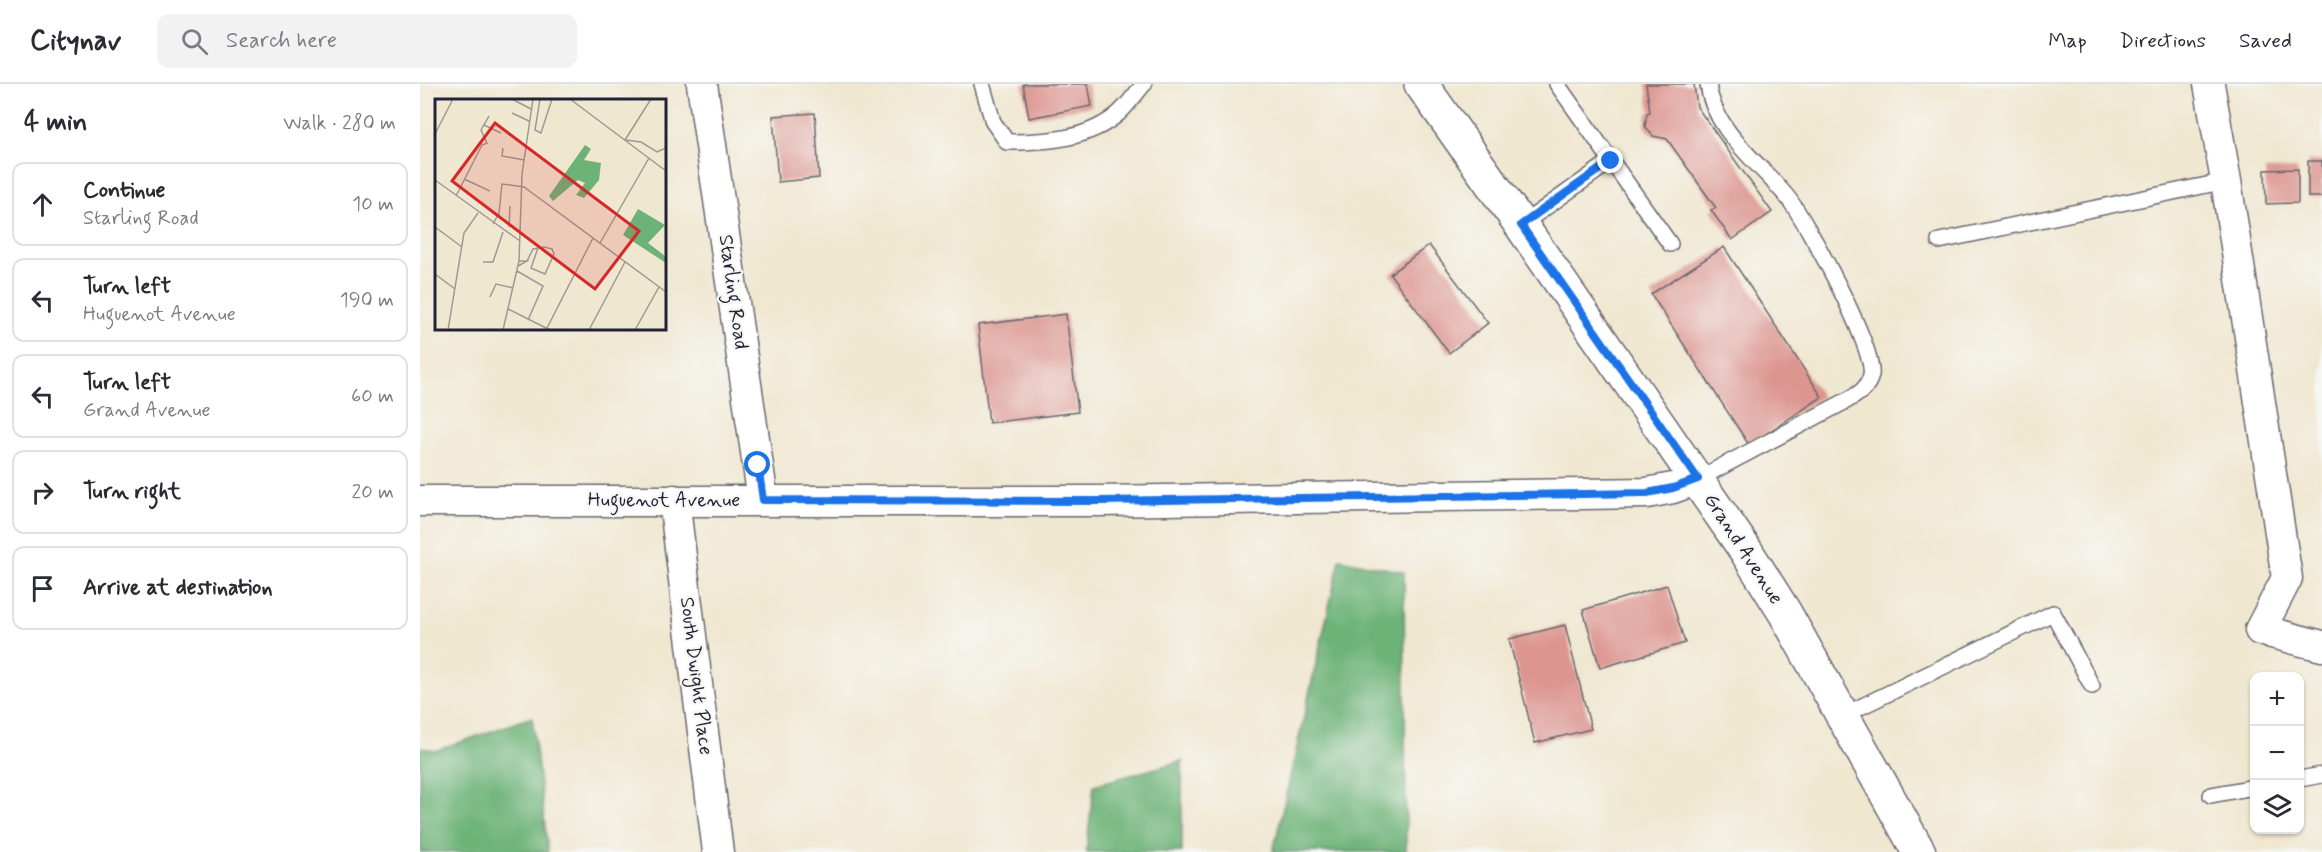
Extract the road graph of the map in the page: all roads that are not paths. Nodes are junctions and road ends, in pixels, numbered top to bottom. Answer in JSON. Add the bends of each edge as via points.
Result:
{"nodes":[{"id":1,"x":702,"y":84,"type":"edge"},
{"id":2,"x":982,"y":84,"type":"edge"},
{"id":3,"x":1144,"y":84,"type":"edge"},
{"id":4,"x":1421,"y":84,"type":"edge"},
{"id":5,"x":1557,"y":84,"type":"edge"},
{"id":6,"x":1708,"y":84,"type":"edge"},
{"id":7,"x":2209,"y":84,"type":"edge"},
{"id":8,"x":1611,"y":161,"type":"junction"},
{"id":9,"x":2226,"y":182,"type":"junction"},
{"id":10,"x":1521,"y":225,"type":"junction"},
{"id":11,"x":1939,"y":241,"type":"dead end"},
{"id":12,"x":1670,"y":244,"type":"dead end"},
{"id":13,"x":1698,"y":479,"type":"junction"},
{"id":14,"x":674,"y":500,"type":"junction"},
{"id":15,"x":763,"y":500,"type":"junction"},
{"id":16,"x":420,"y":501,"type":"edge"},
{"id":17,"x":2322,"y":646,"type":"edge"},
{"id":18,"x":2092,"y":686,"type":"dead end"},
{"id":19,"x":1842,"y":716,"type":"junction"},
{"id":20,"x":2322,"y":775,"type":"edge"},
{"id":21,"x":2304,"y":778,"type":"edge"},
{"id":22,"x":2250,"y":788,"type":"edge"},
{"id":23,"x":2211,"y":795,"type":"dead end"},
{"id":24,"x":718,"y":852,"type":"edge"},
{"id":25,"x":1919,"y":852,"type":"edge"}],
"edges":[{"from":1,"to":15,"type":"street","name":"Starling Road"},
{"from":2,"to":3,"type":"lane","via":[[993,122],[1007,141],[1042,142],[1095,130],[1119,113]]},
{"from":4,"to":10,"type":"main road","name":"Grand Avenue"},
{"from":5,"to":8,"type":"lane"},
{"from":6,"to":13,"type":"lane","via":[[1716,114],[1790,200],[1819,250],[1857,326],[1869,357],[1871,375],[1862,392]]},
{"from":7,"to":9,"type":"street"},
{"from":8,"to":10,"type":"lane"},
{"from":8,"to":12,"type":"lane"},
{"from":9,"to":11,"type":"lane"},
{"from":9,"to":17,"type":"street","via":[[2287,578],[2260,630]]},
{"from":10,"to":13,"type":"main road","name":"Grand Avenue"},
{"from":13,"to":15,"type":"street","name":"Huguenot Avenue","via":[[1647,493],[1099,501]]},
{"from":13,"to":19,"type":"main road","name":"Grand Avenue","via":[[1767,584]]},
{"from":14,"to":15,"type":"street","name":"Huguenot Avenue"},
{"from":14,"to":16,"type":"street","name":"Huguenot Avenue"},
{"from":14,"to":24,"type":"street","name":"South Dwight Place"},
{"from":18,"to":19,"type":"lane","via":[[2053,614]]},
{"from":19,"to":25,"type":"main road","name":"Grand Avenue"},
{"from":20,"to":21,"type":"lane"},
{"from":22,"to":23,"type":"lane"}]}
